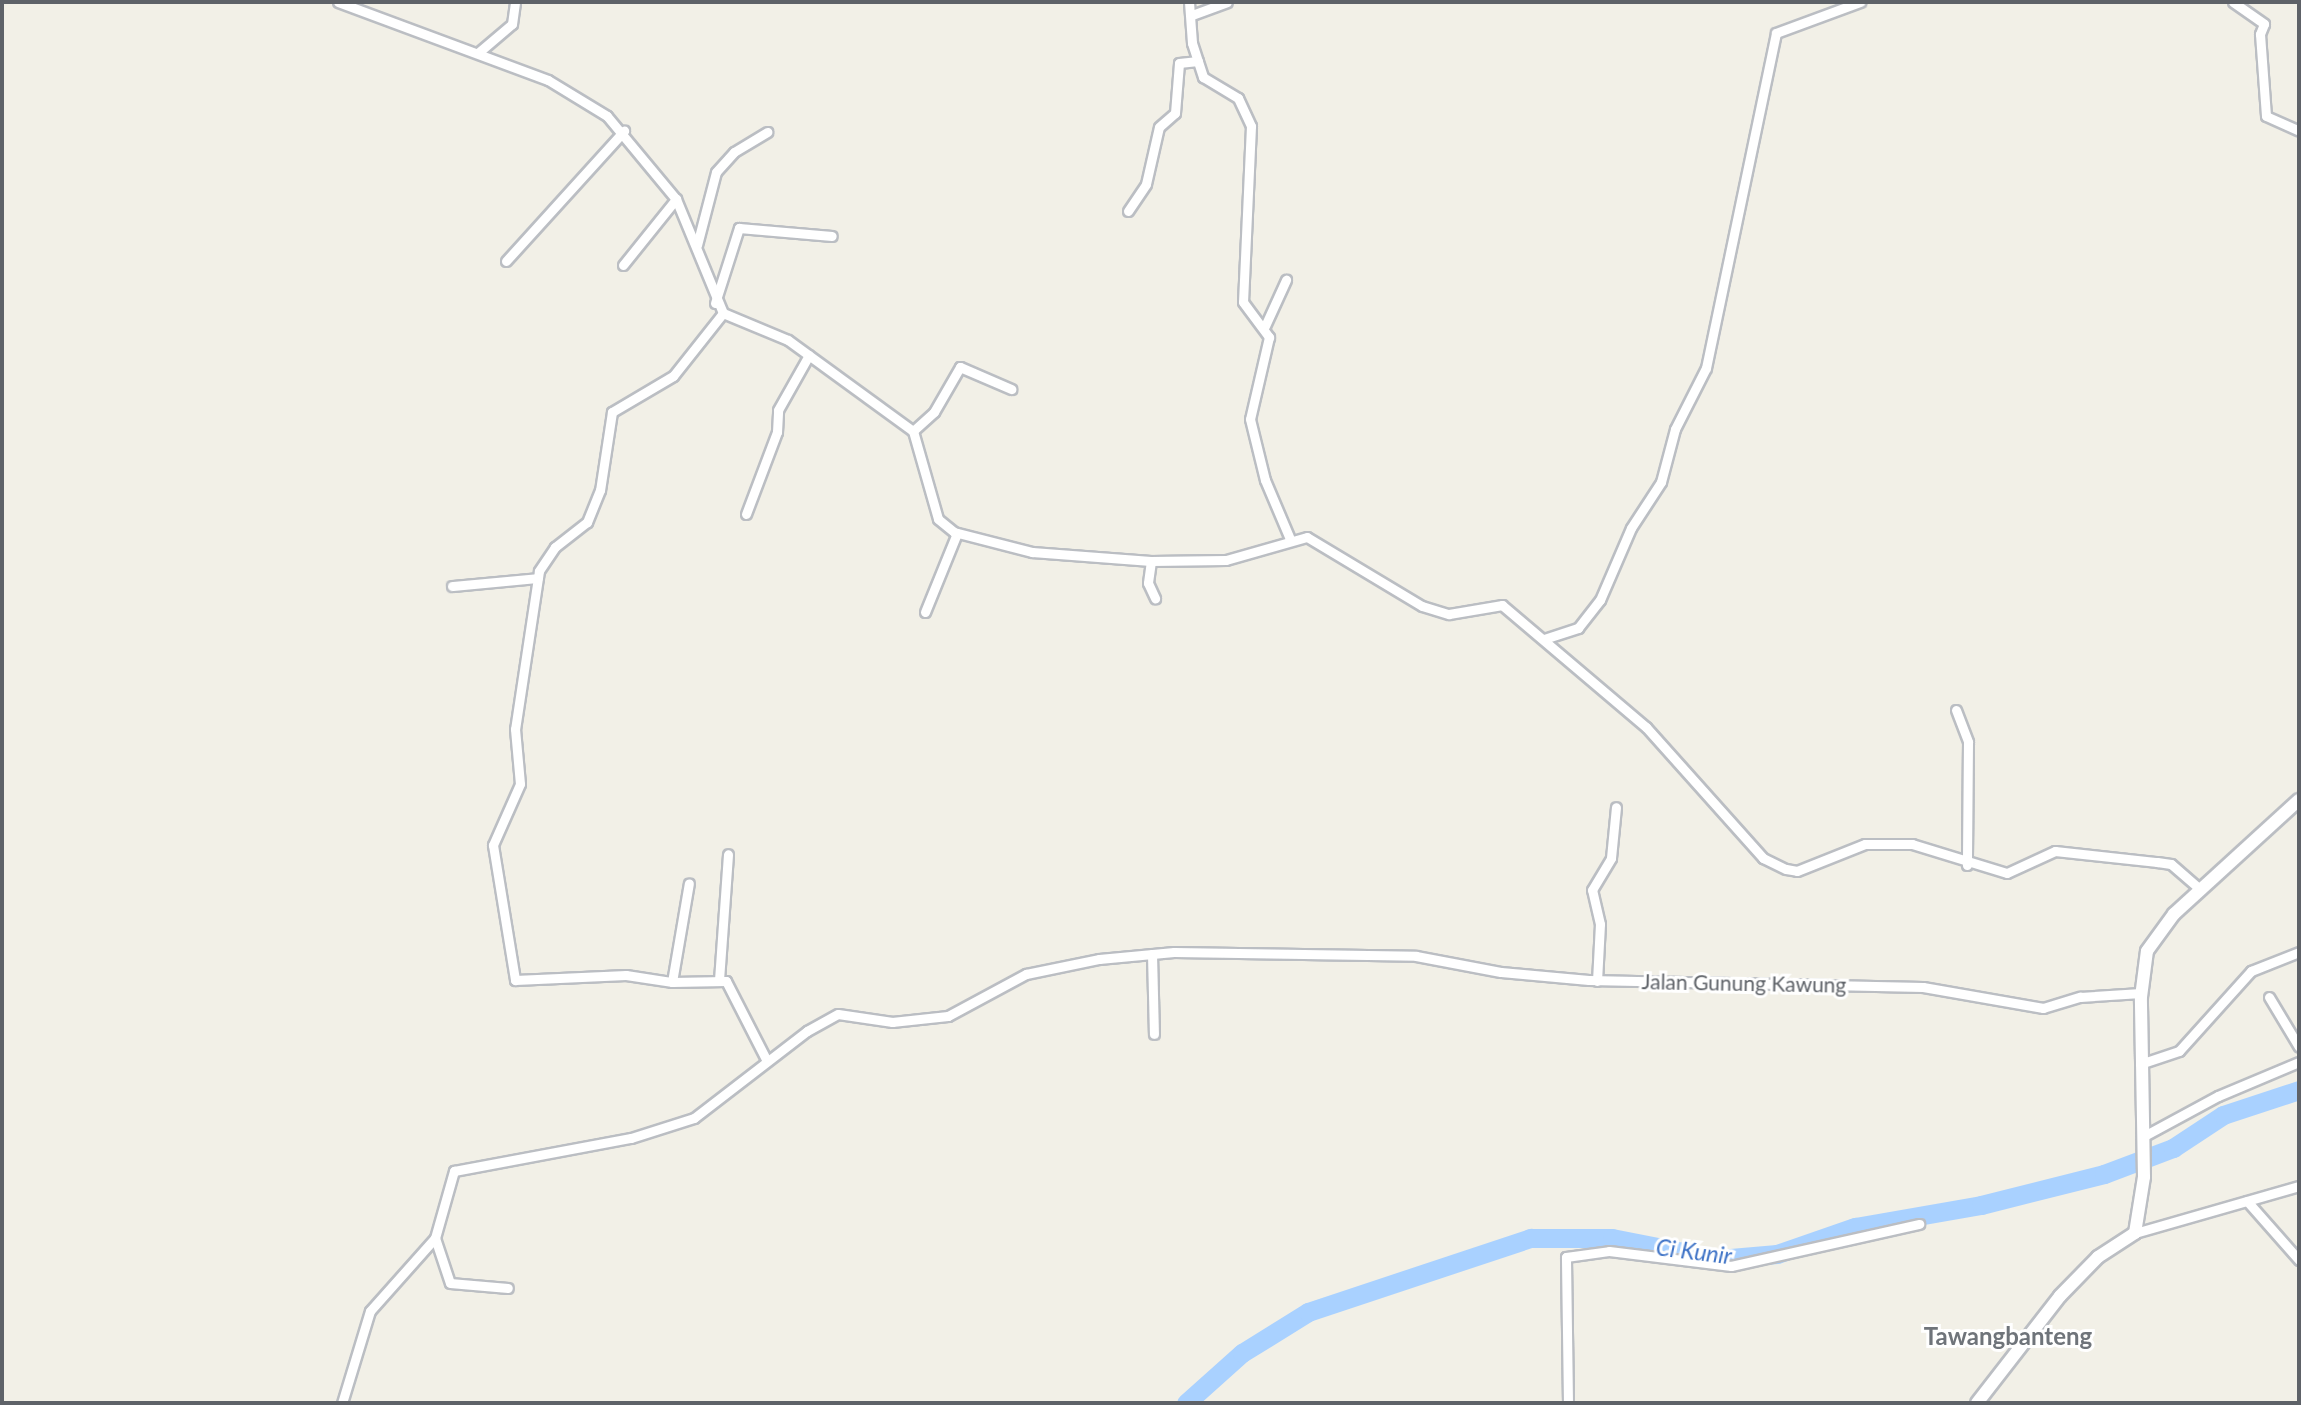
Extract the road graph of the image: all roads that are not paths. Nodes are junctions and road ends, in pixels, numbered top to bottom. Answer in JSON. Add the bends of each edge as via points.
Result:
{"nodes":[{"id":1,"x":338,"y":2,"type":"edge"},
{"id":2,"x":515,"y":2,"type":"edge"},
{"id":3,"x":1189,"y":2,"type":"edge"},
{"id":4,"x":1227,"y":2,"type":"edge"},
{"id":5,"x":1860,"y":2,"type":"edge"},
{"id":6,"x":2233,"y":2,"type":"edge"},
{"id":7,"x":1192,"y":15,"type":"junction"},
{"id":8,"x":479,"y":52,"type":"junction"},
{"id":9,"x":1198,"y":61,"type":"junction"},
{"id":10,"x":624,"y":131,"type":"junction"},
{"id":11,"x":2299,"y":131,"type":"edge"},
{"id":12,"x":767,"y":132,"type":"dead end"},
{"id":13,"x":676,"y":199,"type":"junction"},
{"id":14,"x":1128,"y":211,"type":"dead end"},
{"id":15,"x":832,"y":236,"type":"dead end"},
{"id":16,"x":696,"y":247,"type":"junction"},
{"id":17,"x":506,"y":261,"type":"dead end"},
{"id":18,"x":623,"y":265,"type":"dead end"},
{"id":19,"x":1286,"y":280,"type":"dead end"},
{"id":20,"x":715,"y":303,"type":"junction"},
{"id":21,"x":723,"y":313,"type":"junction"},
{"id":22,"x":1265,"y":326,"type":"junction"},
{"id":23,"x":809,"y":355,"type":"junction"},
{"id":24,"x":1011,"y":388,"type":"dead end"},
{"id":25,"x":913,"y":431,"type":"junction"},
{"id":26,"x":746,"y":514,"type":"dead end"},
{"id":27,"x":957,"y":533,"type":"junction"},
{"id":28,"x":1290,"y":539,"type":"junction"},
{"id":29,"x":1151,"y":561,"type":"junction"},
{"id":30,"x":538,"y":578,"type":"junction"},
{"id":31,"x":452,"y":586,"type":"dead end"},
{"id":32,"x":1155,"y":598,"type":"dead end"},
{"id":33,"x":925,"y":612,"type":"dead end"},
{"id":34,"x":1544,"y":639,"type":"junction"},
{"id":35,"x":1956,"y":710,"type":"dead end"},
{"id":36,"x":2299,"y":800,"type":"edge"},
{"id":37,"x":1616,"y":807,"type":"dead end"},
{"id":38,"x":728,"y":853,"type":"dead end"},
{"id":39,"x":1967,"y":865,"type":"junction"},
{"id":40,"x":689,"y":883,"type":"dead end"},
{"id":41,"x":2200,"y":889,"type":"junction"},
{"id":42,"x":2299,"y":952,"type":"edge"},
{"id":43,"x":1152,"y":954,"type":"junction"},
{"id":44,"x":719,"y":980,"type":"junction"},
{"id":45,"x":1597,"y":981,"type":"junction"},
{"id":46,"x":672,"y":982,"type":"junction"},
{"id":47,"x":2141,"y":993,"type":"junction"},
{"id":48,"x":2269,"y":997,"type":"dead end"},
{"id":49,"x":1154,"y":1034,"type":"dead end"},
{"id":50,"x":2299,"y":1047,"type":"edge"},
{"id":51,"x":767,"y":1061,"type":"junction"},
{"id":52,"x":2299,"y":1062,"type":"edge"},
{"id":53,"x":2140,"y":1064,"type":"junction"},
{"id":54,"x":2145,"y":1141,"type":"junction"},
{"id":55,"x":2299,"y":1186,"type":"edge"},
{"id":56,"x":2247,"y":1201,"type":"junction"},
{"id":57,"x":1919,"y":1224,"type":"dead end"},
{"id":58,"x":2136,"y":1233,"type":"junction"},
{"id":59,"x":435,"y":1238,"type":"junction"},
{"id":60,"x":2299,"y":1260,"type":"edge"},
{"id":61,"x":509,"y":1288,"type":"dead end"},
{"id":62,"x":342,"y":1403,"type":"edge"},
{"id":63,"x":1568,"y":1403,"type":"edge"},
{"id":64,"x":1977,"y":1403,"type":"edge"}],
"edges":[{"from":1,"to":8,"type":"street"},
{"from":2,"to":8,"type":"street","via":[[512,24]]},
{"from":3,"to":7,"type":"street"},
{"from":4,"to":7,"type":"street"},
{"from":5,"to":34,"type":"street","via":[[1776,33],[1706,368],[1675,429],[1661,482],[1631,528],[1600,600],[1578,628]]},
{"from":6,"to":11,"type":"street","via":[[2264,24],[2260,34],[2266,116]]},
{"from":7,"to":9,"type":"street"},
{"from":8,"to":10,"type":"street","via":[[578,95]]},
{"from":9,"to":14,"type":"street","via":[[1179,63],[1175,113],[1159,127],[1146,184]]},
{"from":9,"to":22,"type":"street","via":[[1203,77],[1238,98],[1251,126],[1243,302],[1246,311]]},
{"from":10,"to":13,"type":"street"},
{"from":10,"to":17,"type":"street"},
{"from":12,"to":16,"type":"street","via":[[734,152],[716,172]]},
{"from":13,"to":16,"type":"street"},
{"from":13,"to":18,"type":"street"},
{"from":15,"to":20,"type":"street","via":[[738,229]]},
{"from":16,"to":20,"type":"street"},
{"from":19,"to":22,"type":"street"},
{"from":20,"to":21,"type":"street"},
{"from":21,"to":23,"type":"street","via":[[773,332]]},
{"from":21,"to":30,"type":"street","via":[[673,376],[612,412],[600,490],[587,522],[555,547]]},
{"from":22,"to":28,"type":"street","via":[[1268,341],[1250,419],[1265,480]]},
{"from":23,"to":25,"type":"street"},
{"from":23,"to":26,"type":"street","via":[[778,410],[777,432]]},
{"from":24,"to":25,"type":"street","via":[[960,368],[934,412]]},
{"from":25,"to":27,"type":"street","via":[[938,519]]},
{"from":27,"to":29,"type":"street","via":[[1032,552]]},
{"from":27,"to":33,"type":"street"},
{"from":28,"to":29,"type":"street","via":[[1226,560]]},
{"from":28,"to":34,"type":"street","via":[[1307,537],[1325,545],[1394,593],[1435,610],[1449,614],[1502,605]]},
{"from":29,"to":32,"type":"street","via":[[1148,583]]},
{"from":30,"to":31,"type":"street"},
{"from":30,"to":46,"type":"street","via":[[515,729],[520,783],[493,845],[512,977],[521,982],[626,975]]},
{"from":34,"to":39,"type":"street","via":[[1690,772],[1763,858],[1797,871],[1874,842],[1925,847]]},
{"from":35,"to":39,"type":"street","via":[[1968,742]]},
{"from":36,"to":41,"type":"street"},
{"from":37,"to":45,"type":"street","via":[[1611,858],[1592,890],[1600,924]]},
{"from":38,"to":44,"type":"street"},
{"from":39,"to":41,"type":"street","via":[[2007,873],[2055,851],[2123,858],[2171,864]]},
{"from":40,"to":46,"type":"street"},
{"from":41,"to":47,"type":"street","via":[[2174,914],[2147,951]]},
{"from":42,"to":53,"type":"street","via":[[2251,971],[2179,1051]]},
{"from":43,"to":45,"type":"street","name":"Jalan Gunung Kawung","via":[[1416,956],[1501,972]]},
{"from":43,"to":49,"type":"street"},
{"from":43,"to":51,"type":"street","name":"Jalan Gunung Kawung","via":[[1026,974],[948,1016],[892,1022],[838,1014]]},
{"from":44,"to":46,"type":"street"},
{"from":44,"to":51,"type":"street","via":[[733,986]]},
{"from":45,"to":47,"type":"street","name":"Jalan Gunung Kawung","via":[[1923,987],[2043,1008],[2080,997]]},
{"from":47,"to":53,"type":"street"},
{"from":48,"to":50,"type":"street"},
{"from":51,"to":59,"type":"street","name":"Jalan Gunung Kawung","via":[[694,1118],[663,1131],[454,1171]]},
{"from":52,"to":54,"type":"street","via":[[2218,1096]]},
{"from":53,"to":54,"type":"street"},
{"from":54,"to":58,"type":"street"},
{"from":55,"to":56,"type":"street"},
{"from":56,"to":58,"type":"street"},
{"from":56,"to":60,"type":"street"},
{"from":57,"to":63,"type":"street","via":[[1746,1265],[1609,1251],[1566,1257]]},
{"from":58,"to":64,"type":"street","via":[[2098,1257],[2060,1296]]},
{"from":59,"to":61,"type":"street","via":[[450,1283]]},
{"from":59,"to":62,"type":"street","via":[[370,1311]]}]}
